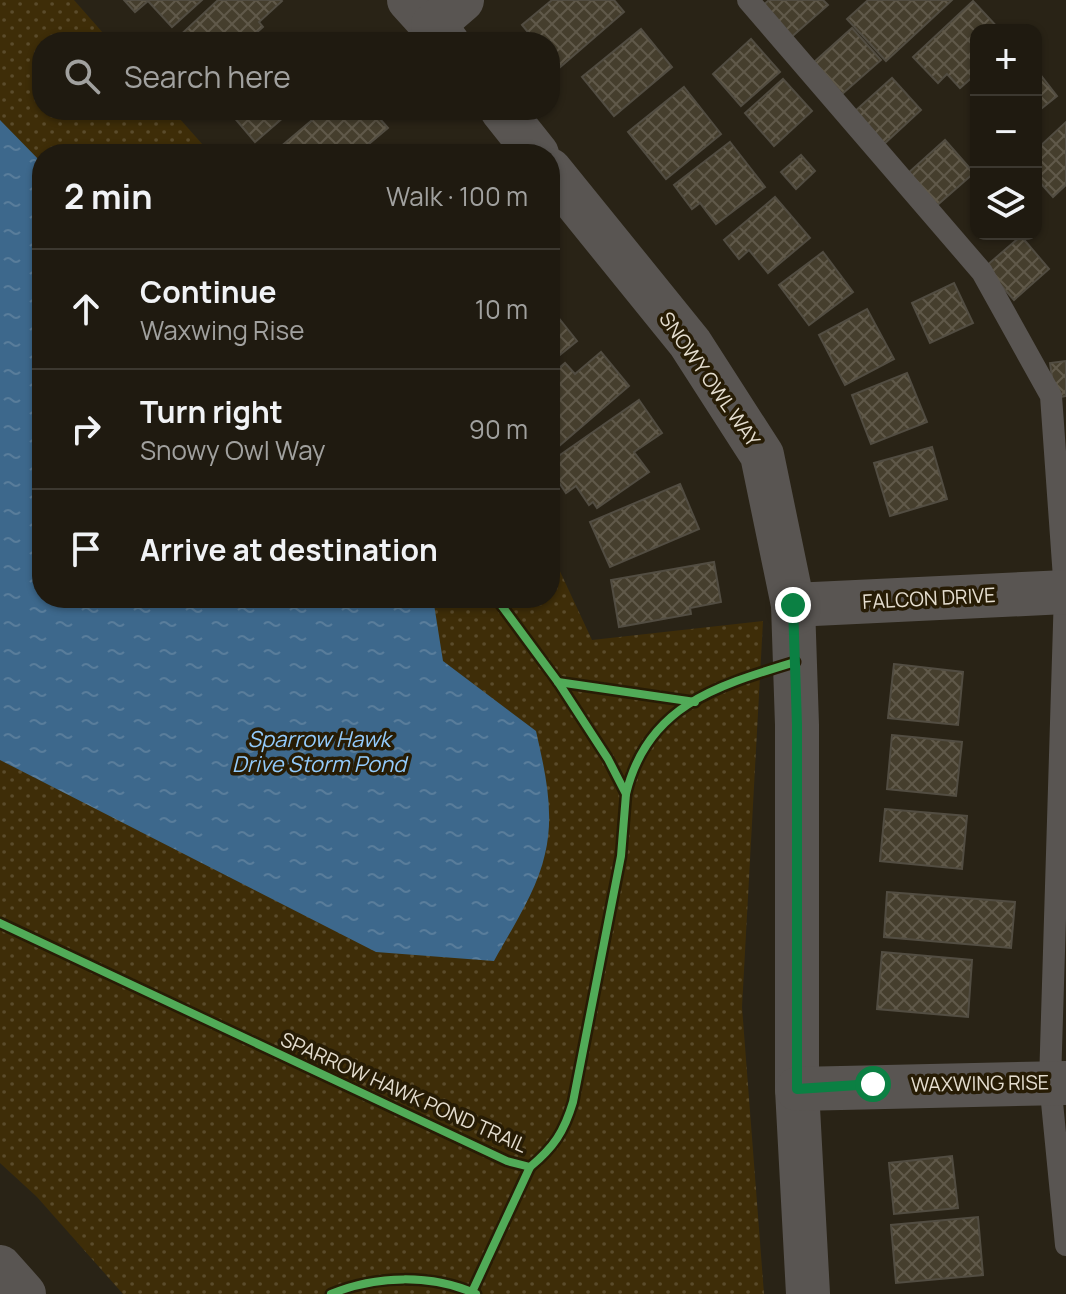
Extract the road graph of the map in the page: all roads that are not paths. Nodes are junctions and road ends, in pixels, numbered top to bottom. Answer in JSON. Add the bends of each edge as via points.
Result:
{"nodes":[{"id":1,"x":748,"y":0,"type":"edge"},
{"id":2,"x":510,"y":120,"type":"edge"},
{"id":3,"x":529,"y":144,"type":"edge"},
{"id":4,"x":560,"y":182,"type":"edge"},
{"id":5,"x":1066,"y":592,"type":"edge"},
{"id":6,"x":793,"y":605,"type":"junction"},
{"id":7,"x":1058,"y":1082,"type":"edge"},
{"id":8,"x":797,"y":1089,"type":"junction"},
{"id":9,"x":1066,"y":1245,"type":"edge"},
{"id":10,"x":0,"y":1267,"type":"edge"},
{"id":11,"x":24,"y":1294,"type":"edge"},
{"id":12,"x":808,"y":1294,"type":"edge"}],
"edges":[{"from":1,"to":5,"type":"lane","via":[[982,272],[1051,396]]},
{"from":2,"to":3,"type":"street"},
{"from":4,"to":6,"type":"street","name":"SNOWY OWL WAY","via":[[690,343],[762,455]]},
{"from":5,"to":6,"type":"street","name":"FALCON DRIVE"},
{"from":5,"to":7,"type":"lane"},
{"from":6,"to":8,"type":"street","name":"SNOWY OWL WAY"},
{"from":7,"to":8,"type":"street","name":"WAXWING RISE"},
{"from":7,"to":9,"type":"lane"},
{"from":8,"to":12,"type":"street","name":"SNOWY OWL WAY"},
{"from":10,"to":11,"type":"street"}]}
